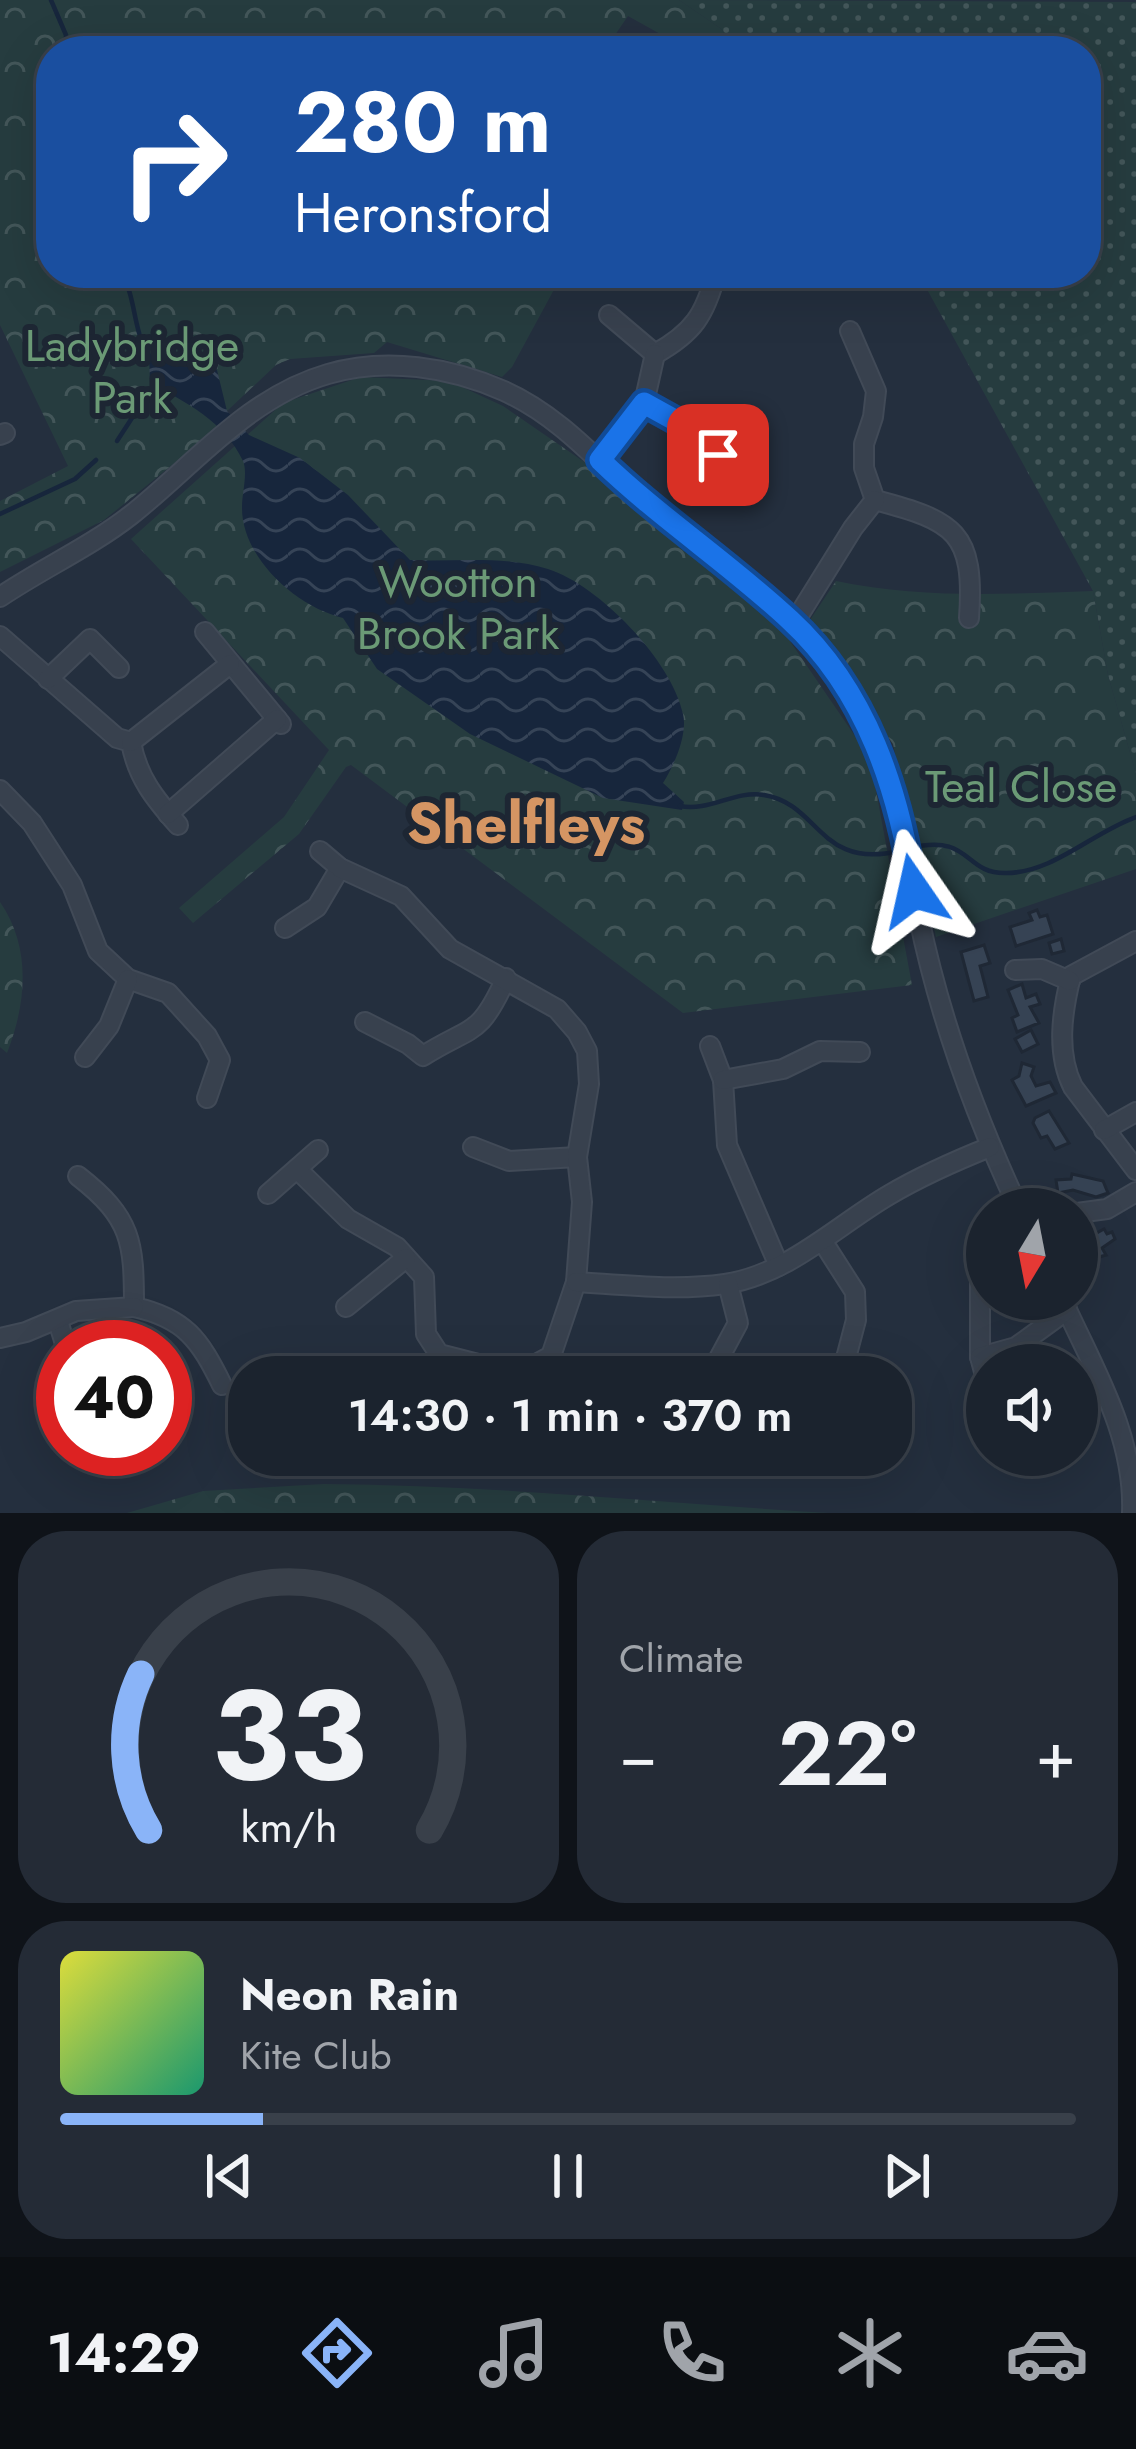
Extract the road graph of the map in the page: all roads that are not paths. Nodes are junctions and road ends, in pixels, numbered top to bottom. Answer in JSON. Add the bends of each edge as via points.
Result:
{"nodes":[{"id":1,"x":712,"y":288,"type":"edge"},
{"id":2,"x":609,"y":315,"type":"dead end"},
{"id":3,"x":850,"y":331,"type":"dead end"},
{"id":4,"x":655,"y":353,"type":"junction"},
{"id":5,"x":644,"y":403,"type":"junction"},
{"id":6,"x":718,"y":455,"type":"dead end"},
{"id":7,"x":600,"y":460,"type":"junction"},
{"id":8,"x":875,"y":500,"type":"junction"},
{"id":9,"x":0,"y":597,"type":"edge"},
{"id":10,"x":969,"y":618,"type":"dead end"},
{"id":11,"x":794,"y":623,"type":"junction"},
{"id":12,"x":205,"y":632,"type":"dead end"},
{"id":13,"x":0,"y":636,"type":"edge"},
{"id":14,"x":230,"y":664,"type":"junction"},
{"id":15,"x":119,"y":668,"type":"dead end"},
{"id":16,"x":49,"y":679,"type":"junction"},
{"id":17,"x":131,"y":742,"type":"junction"},
{"id":18,"x":0,"y":790,"type":"edge"},
{"id":19,"x":320,"y":850,"type":"dead end"},
{"id":20,"x":340,"y":868,"type":"junction"},
{"id":21,"x":285,"y":928,"type":"dead end"},
{"id":22,"x":1136,"y":940,"type":"edge"},
{"id":23,"x":1015,"y":970,"type":"dead end"},
{"id":24,"x":506,"y":978,"type":"junction"},
{"id":25,"x":128,"y":979,"type":"junction"},
{"id":26,"x":1070,"y":981,"type":"junction"},
{"id":27,"x":365,"y":1022,"type":"dead end"},
{"id":28,"x":710,"y":1046,"type":"dead end"},
{"id":29,"x":860,"y":1052,"type":"dead end"},
{"id":30,"x":85,"y":1057,"type":"dead end"},
{"id":31,"x":723,"y":1080,"type":"junction"},
{"id":32,"x":207,"y":1098,"type":"dead end"},
{"id":33,"x":1136,"y":1112,"type":"edge"},
{"id":34,"x":1104,"y":1130,"type":"junction"},
{"id":35,"x":473,"y":1147,"type":"dead end"},
{"id":36,"x":990,"y":1147,"type":"junction"},
{"id":37,"x":318,"y":1150,"type":"dead end"},
{"id":38,"x":577,"y":1157,"type":"junction"},
{"id":39,"x":297,"y":1169,"type":"junction"},
{"id":40,"x":1136,"y":1170,"type":"edge"},
{"id":41,"x":78,"y":1176,"type":"dead end"},
{"id":42,"x":1009,"y":1188,"type":"edge"},
{"id":43,"x":1136,"y":1192,"type":"edge"},
{"id":44,"x":268,"y":1194,"type":"dead end"},
{"id":45,"x":1098,"y":1210,"type":"edge"},
{"id":46,"x":823,"y":1241,"type":"junction"},
{"id":47,"x":406,"y":1258,"type":"junction"},
{"id":48,"x":779,"y":1266,"type":"junction"},
{"id":49,"x":575,"y":1282,"type":"junction"},
{"id":50,"x":728,"y":1284,"type":"junction"},
{"id":51,"x":134,"y":1307,"type":"junction"},
{"id":52,"x":346,"y":1307,"type":"dead end"},
{"id":53,"x":60,"y":1320,"type":"edge"},
{"id":54,"x":1047,"y":1320,"type":"edge"},
{"id":55,"x":1071,"y":1320,"type":"edge"},
{"id":56,"x":36,"y":1327,"type":"edge"},
{"id":57,"x":0,"y":1338,"type":"edge"},
{"id":58,"x":1019,"y":1344,"type":"edge"},
{"id":59,"x":446,"y":1356,"type":"edge"},
{"id":60,"x":551,"y":1356,"type":"edge"},
{"id":61,"x":720,"y":1356,"type":"edge"},
{"id":62,"x":847,"y":1356,"type":"edge"},
{"id":63,"x":222,"y":1385,"type":"dead end"},
{"id":64,"x":1132,"y":1513,"type":"edge"}],
"edges":[{"from":1,"to":4,"type":"street","via":[[688,335]]},
{"from":2,"to":4,"type":"street"},
{"from":3,"to":8,"type":"street","via":[[876,391],[864,444]]},
{"from":4,"to":5,"type":"street"},
{"from":5,"to":6,"type":"street"},
{"from":5,"to":7,"type":"street"},
{"from":7,"to":9,"type":"street","via":[[545,414],[438,369],[329,373],[272,396],[128,518]]},
{"from":7,"to":11,"type":"street"},
{"from":8,"to":10,"type":"street","via":[[944,524],[965,548]]},
{"from":8,"to":11,"type":"street"},
{"from":11,"to":36,"type":"street","via":[[880,749],[959,1068]]},
{"from":12,"to":14,"type":"street"},
{"from":13,"to":16,"type":"street"},
{"from":14,"to":17,"type":"street"},
{"from":14,"to":17,"type":"street","via":[[280,723],[173,820],[151,796]]},
{"from":15,"to":16,"type":"street","via":[[90,639]]},
{"from":16,"to":17,"type":"street"},
{"from":18,"to":25,"type":"street","via":[[72,885],[98,951]]},
{"from":19,"to":20,"type":"street"},
{"from":20,"to":21,"type":"street","via":[[317,908]]},
{"from":20,"to":24,"type":"street","via":[[401,896],[450,949]]},
{"from":22,"to":26,"type":"street"},
{"from":23,"to":26,"type":"street"},
{"from":24,"to":27,"type":"street","via":[[483,1022],[423,1056]]},
{"from":24,"to":38,"type":"street","via":[[556,1009],[587,1051]]},
{"from":25,"to":30,"type":"street","via":[[109,1026]]},
{"from":25,"to":32,"type":"street","via":[[168,993],[208,1036],[220,1060]]},
{"from":26,"to":34,"type":"street","via":[[1066,1073]]},
{"from":28,"to":31,"type":"street"},
{"from":29,"to":31,"type":"street","via":[[820,1051],[783,1070]]},
{"from":31,"to":48,"type":"street","via":[[727,1145]]},
{"from":33,"to":34,"type":"street"},
{"from":34,"to":40,"type":"street"},
{"from":35,"to":38,"type":"street","via":[[509,1161]]},
{"from":36,"to":42,"type":"street"},
{"from":36,"to":46,"type":"street","via":[[886,1197]]},
{"from":37,"to":39,"type":"street"},
{"from":38,"to":49,"type":"street","via":[[583,1202]]},
{"from":39,"to":44,"type":"street"},
{"from":39,"to":47,"type":"street","via":[[348,1220]]},
{"from":41,"to":51,"type":"street","via":[[130,1234]]},
{"from":43,"to":45,"type":"street"},
{"from":46,"to":48,"type":"street"},
{"from":46,"to":62,"type":"street","via":[[855,1292]]},
{"from":47,"to":52,"type":"street"},
{"from":47,"to":59,"type":"street","via":[[424,1277],[426,1334]]},
{"from":48,"to":50,"type":"street"},
{"from":49,"to":50,"type":"street"},
{"from":49,"to":60,"type":"street"},
{"from":50,"to":61,"type":"street","via":[[738,1324]]},
{"from":51,"to":53,"type":"street","via":[[76,1311]]},
{"from":51,"to":63,"type":"street","via":[[165,1314],[202,1344]]},
{"from":54,"to":58,"type":"street"},
{"from":55,"to":64,"type":"street","via":[[1122,1437]]},
{"from":56,"to":57,"type":"street"}]}
